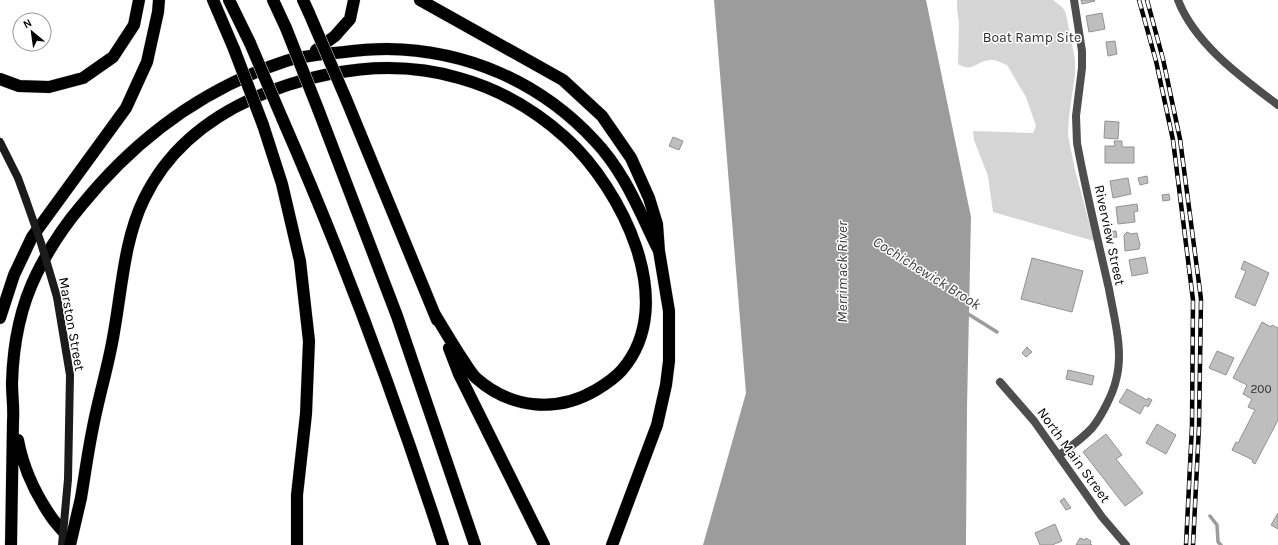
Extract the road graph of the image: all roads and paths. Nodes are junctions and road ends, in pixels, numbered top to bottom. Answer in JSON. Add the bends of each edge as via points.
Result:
{"nodes":[{"id":1,"x":139,"y":0,"type":"edge"},
{"id":2,"x":159,"y":0,"type":"edge"},
{"id":3,"x":213,"y":0,"type":"edge"},
{"id":4,"x":229,"y":0,"type":"edge"},
{"id":5,"x":273,"y":0,"type":"edge"},
{"id":6,"x":303,"y":0,"type":"edge"},
{"id":7,"x":354,"y":0,"type":"edge"},
{"id":8,"x":420,"y":0,"type":"edge"},
{"id":9,"x":1074,"y":0,"type":"edge"},
{"id":10,"x":1178,"y":0,"type":"edge"},
{"id":11,"x":308,"y":55,"type":"junction"},
{"id":12,"x":0,"y":79,"type":"edge"},
{"id":13,"x":1278,"y":105,"type":"edge"},
{"id":14,"x":0,"y":142,"type":"edge"},
{"id":15,"x":659,"y":251,"type":"junction"},
{"id":16,"x":434,"y":313,"type":"junction"},
{"id":17,"x":0,"y":318,"type":"edge"},
{"id":18,"x":1000,"y":382,"type":"dead end"},
{"id":19,"x":14,"y":411,"type":"junction"},
{"id":20,"x":1059,"y":455,"type":"junction"},
{"id":21,"x":11,"y":545,"type":"edge"},
{"id":22,"x":62,"y":545,"type":"edge"},
{"id":23,"x":70,"y":545,"type":"edge"},
{"id":24,"x":75,"y":545,"type":"edge"},
{"id":25,"x":297,"y":545,"type":"edge"},
{"id":26,"x":443,"y":545,"type":"edge"},
{"id":27,"x":475,"y":545,"type":"edge"},
{"id":28,"x":544,"y":545,"type":"edge"},
{"id":29,"x":612,"y":545,"type":"edge"},
{"id":30,"x":1126,"y":545,"type":"edge"}],
"edges":[{"from":1,"to":12,"type":"highway","via":[[134,25],[113,57],[83,78],[49,87],[19,86]]},
{"from":2,"to":17,"type":"highway","via":[[147,62],[126,108],[32,237],[14,275]]},
{"from":3,"to":25,"type":"highway","bridge":true,"via":[[263,125],[282,184],[300,261],[309,341],[306,414],[297,495]]},
{"from":4,"to":26,"type":"highway","bridge":true,"via":[[313,188],[391,389]]},
{"from":5,"to":27,"type":"highway","bridge":true,"via":[[318,109],[397,316]]},
{"from":6,"to":16,"type":"highway","bridge":true},
{"from":7,"to":11,"type":"highway","via":[[350,19],[335,36]]},
{"from":8,"to":15,"type":"highway","via":[[563,80],[602,116],[631,158],[649,198],[657,224]]},
{"from":9,"to":20,"type":"street","name":"Riverview Street","via":[[1082,51],[1076,116],[1077,144],[1114,316],[1119,357],[1116,380],[1102,412],[1092,428]]},
{"from":10,"to":13,"type":"street","via":[[1196,33],[1241,76]]},
{"from":11,"to":15,"type":"highway","via":[[374,49],[421,52],[468,60],[528,87],[561,109],[597,142],[626,181]]},
{"from":11,"to":19,"type":"highway","via":[[287,60],[253,74],[192,105],[137,147],[93,191],[68,222],[36,274],[16,337],[12,384]]},
{"from":14,"to":22,"type":"main road","name":"Marston Street","bridge":true,"via":[[18,178],[41,243],[57,297],[70,375],[68,479]]},
{"from":15,"to":29,"type":"highway","via":[[669,311],[669,361],[666,385],[657,425]]},
{"from":16,"to":23,"type":"highway","bridge":true,"via":[[474,376],[511,400],[532,405],[554,405],[575,401],[606,384],[627,363],[640,339],[644,321],[645,288],[639,256],[626,221],[604,181],[568,140],[527,109],[477,83],[410,68],[372,68],[322,75],[292,83],[217,117],[190,138],[171,158],[157,176],[141,205],[129,244],[107,368]]},
{"from":16,"to":28,"type":"highway","via":[[459,374]]},
{"from":18,"to":20,"type":"street","name":"North Main Street"},
{"from":19,"to":21,"type":"highway"},
{"from":19,"to":24,"type":"highway","via":[[21,455],[36,489],[52,518]]},
{"from":20,"to":30,"type":"street","name":"North Main Street","via":[[1102,517]]}]}
